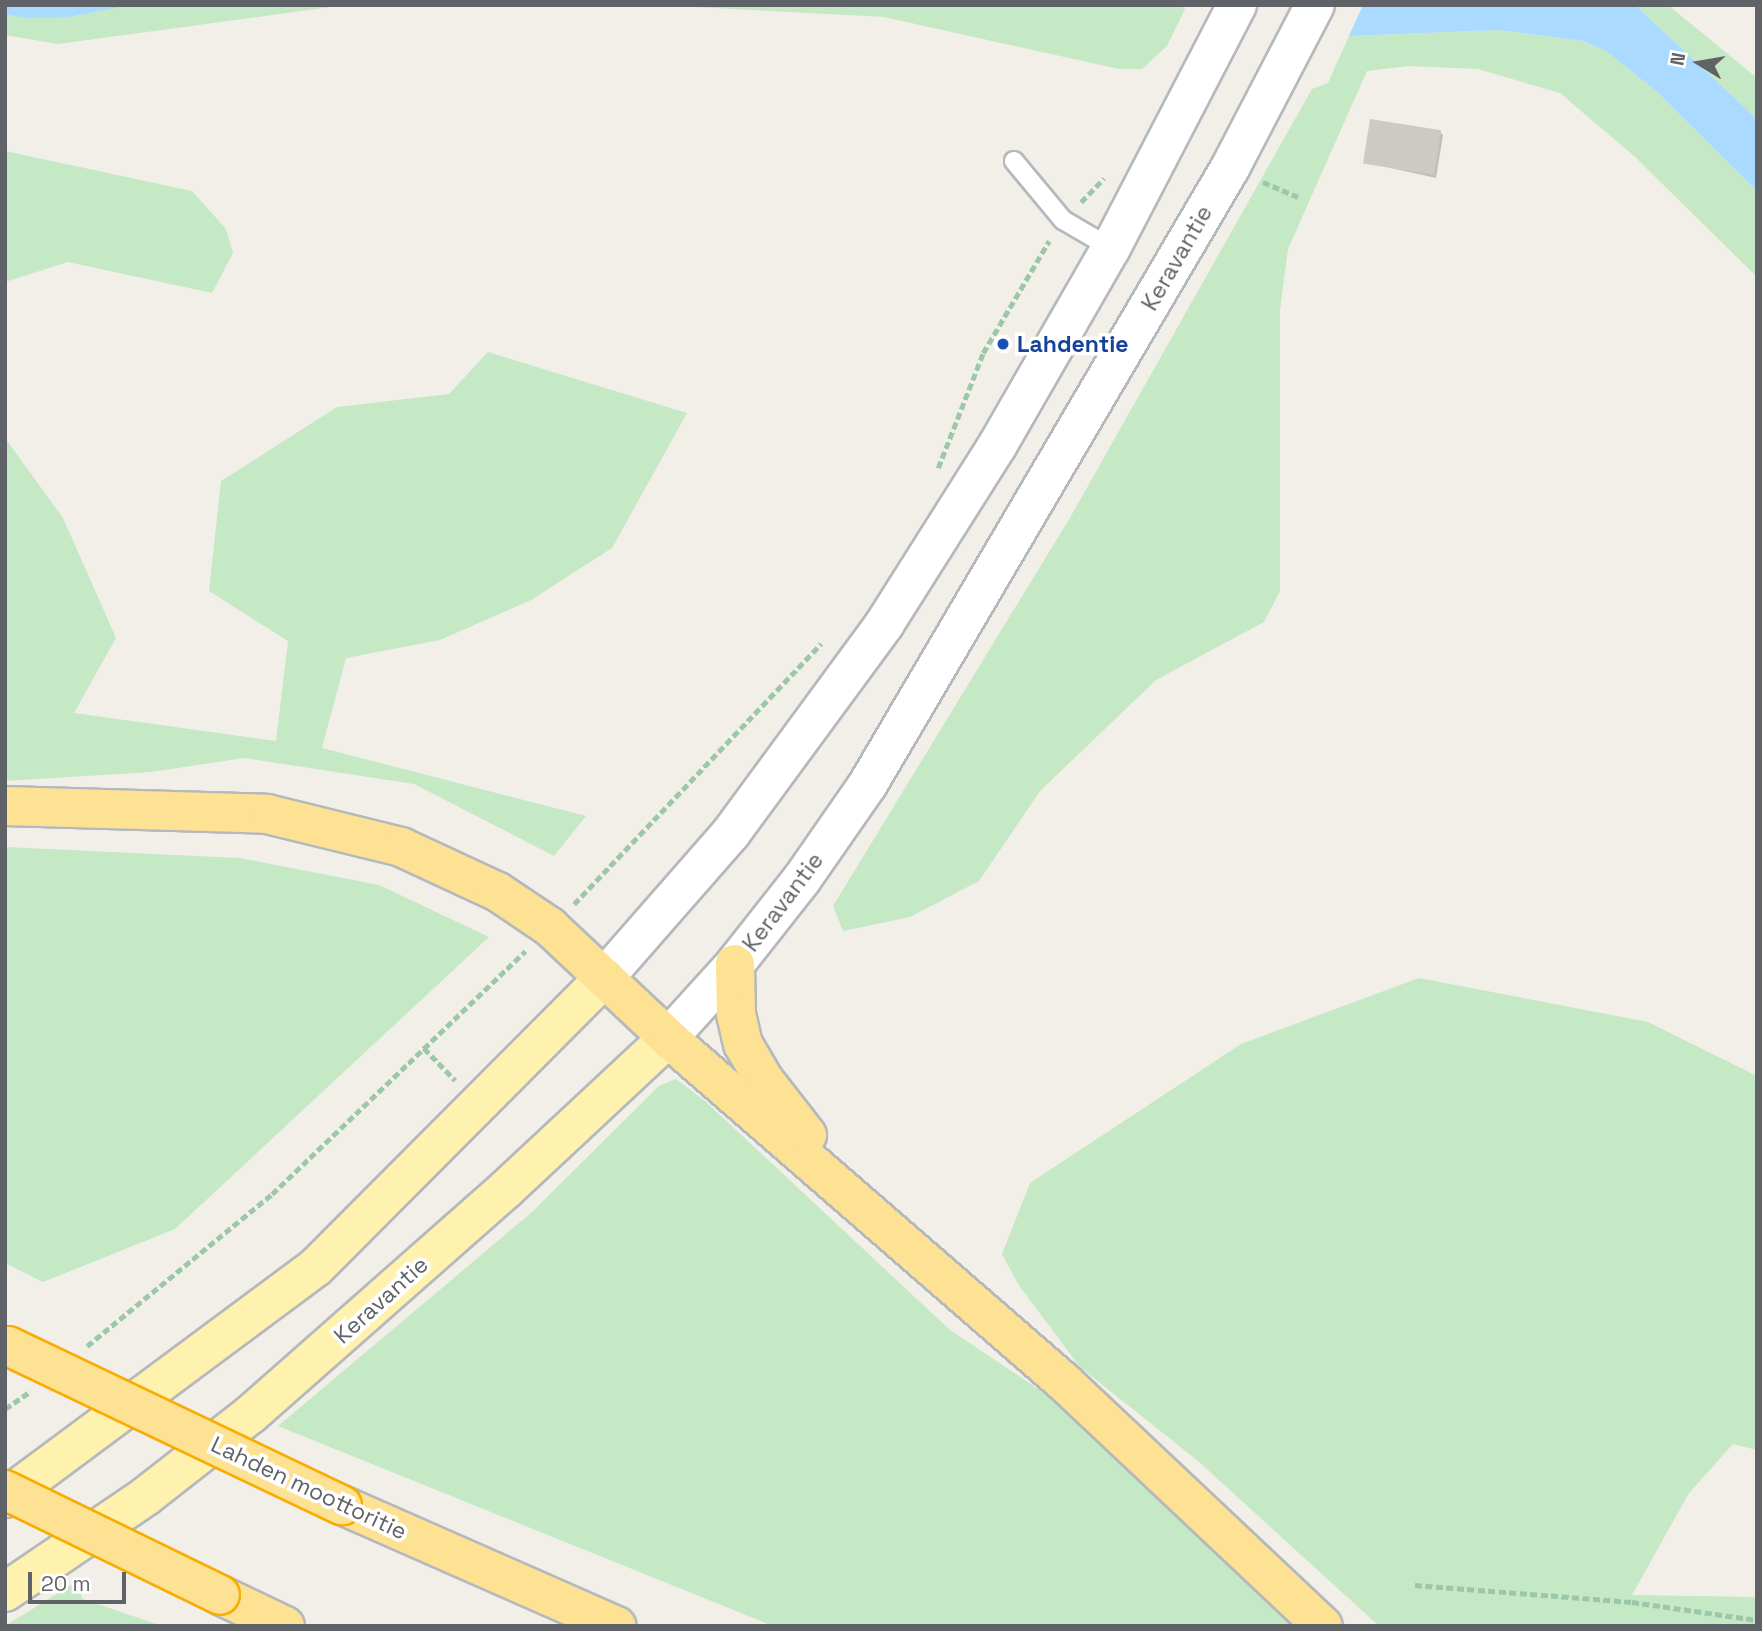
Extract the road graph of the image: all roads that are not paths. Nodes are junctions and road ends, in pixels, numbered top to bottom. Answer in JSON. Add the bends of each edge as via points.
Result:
{"nodes":[{"id":1,"x":1237,"y":5,"type":"edge"},
{"id":2,"x":1315,"y":5,"type":"edge"},
{"id":3,"x":1014,"y":161,"type":"dead end"},
{"id":4,"x":1111,"y":248,"type":"junction"},
{"id":5,"x":5,"y":806,"type":"edge"},
{"id":6,"x":735,"y":964,"type":"junction"},
{"id":7,"x":606,"y":977,"type":"junction"},
{"id":8,"x":668,"y":1038,"type":"junction"},
{"id":9,"x":842,"y":1185,"type":"junction"},
{"id":10,"x":6,"y":1345,"type":"edge"},
{"id":11,"x":5,"y":1490,"type":"edge"},
{"id":12,"x":5,"y":1498,"type":"edge"},
{"id":13,"x":5,"y":1592,"type":"edge"},
{"id":14,"x":285,"y":1626,"type":"edge"},
{"id":15,"x":615,"y":1626,"type":"edge"},
{"id":16,"x":1322,"y":1626,"type":"edge"}],
"edges":[{"from":1,"to":4,"type":"main road"},
{"from":2,"to":6,"type":"main road","name":"Keravantie","via":[[1230,168],[868,784],[802,880]]},
{"from":3,"to":4,"type":"lane","via":[[1063,220]]},
{"from":4,"to":7,"type":"main road","via":[[997,446],[884,623],[731,833]]},
{"from":5,"to":7,"type":"highway","via":[[267,814],[342,829],[445,864],[498,892],[550,927]]},
{"from":6,"to":8,"type":"main road","name":"Keravantie"},
{"from":6,"to":9,"type":"highway","via":[[736,1014],[743,1044],[764,1080]]},
{"from":7,"to":8,"type":"highway"},
{"from":7,"to":12,"type":"main road","via":[[316,1267]]},
{"from":8,"to":9,"type":"highway"},
{"from":8,"to":13,"type":"main road","name":"Keravantie","via":[[505,1190],[251,1414],[146,1496]]},
{"from":9,"to":16,"type":"highway","via":[[1065,1383]]},
{"from":10,"to":15,"type":"highway","name":"Lahden moottoritie","bridge":true,"via":[[342,1505]]},
{"from":11,"to":14,"type":"highway","bridge":true}]}
